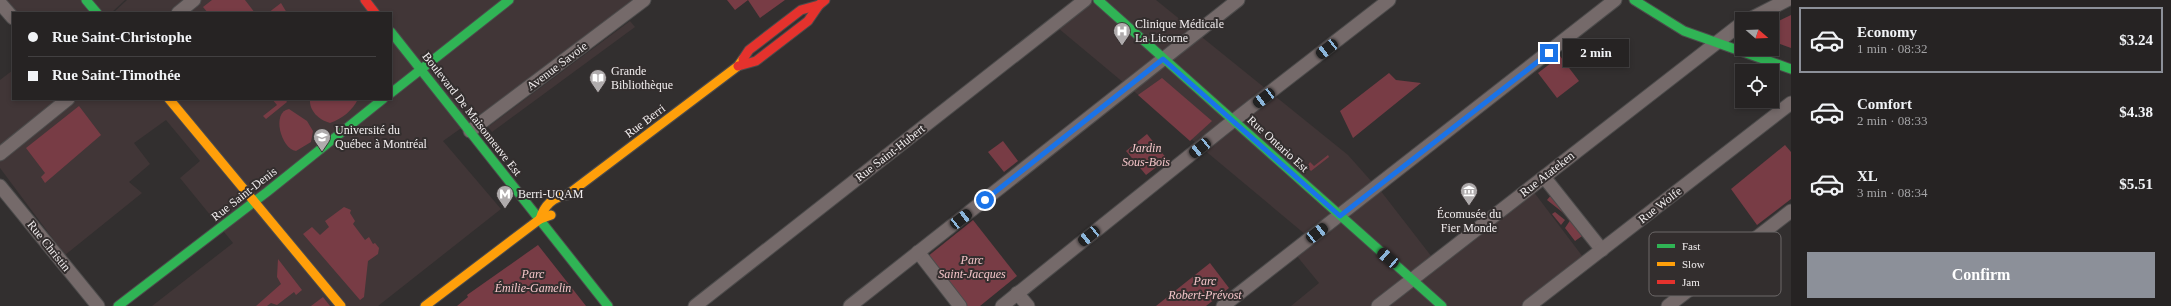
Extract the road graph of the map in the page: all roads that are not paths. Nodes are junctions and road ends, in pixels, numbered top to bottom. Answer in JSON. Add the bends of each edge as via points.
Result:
{"nodes":[{"id":1,"x":86,"y":0,"type":"edge"},
{"id":2,"x":194,"y":0,"type":"edge"},
{"id":3,"x":365,"y":0,"type":"edge"},
{"id":4,"x":509,"y":0,"type":"edge"},
{"id":5,"x":1085,"y":0,"type":"edge"},
{"id":6,"x":1098,"y":0,"type":"edge"},
{"id":7,"x":1238,"y":0,"type":"edge"},
{"id":8,"x":1389,"y":0,"type":"edge"},
{"id":9,"x":1615,"y":0,"type":"edge"},
{"id":10,"x":1634,"y":0,"type":"edge"},
{"id":11,"x":1769,"y":0,"type":"edge"},
{"id":12,"x":1787,"y":0,"type":"edge"},
{"id":13,"x":639,"y":2,"type":"edge"},
{"id":14,"x":0,"y":3,"type":"edge"},
{"id":15,"x":822,"y":3,"type":"edge"},
{"id":16,"x":96,"y":12,"type":"edge"},
{"id":17,"x":179,"y":12,"type":"edge"},
{"id":18,"x":374,"y":12,"type":"edge"},
{"id":19,"x":1756,"y":12,"type":"edge"},
{"id":20,"x":1762,"y":12,"type":"edge"},
{"id":21,"x":12,"y":17,"type":"edge"},
{"id":22,"x":1735,"y":28,"type":"edge"},
{"id":23,"x":392,"y":33,"type":"edge"},
{"id":24,"x":1716,"y":42,"type":"junction"},
{"id":25,"x":1163,"y":59,"type":"junction"},
{"id":26,"x":421,"y":69,"type":"junction"},
{"id":27,"x":1791,"y":69,"type":"edge"},
{"id":28,"x":392,"y":92,"type":"edge"},
{"id":29,"x":67,"y":100,"type":"edge"},
{"id":30,"x":170,"y":100,"type":"edge"},
{"id":31,"x":382,"y":100,"type":"edge"},
{"id":32,"x":1791,"y":103,"type":"edge"},
{"id":33,"x":1234,"y":121,"type":"junction"},
{"id":34,"x":470,"y":131,"type":"junction"},
{"id":35,"x":0,"y":154,"type":"edge"},
{"id":36,"x":1544,"y":177,"type":"junction"},
{"id":37,"x":0,"y":186,"type":"edge"},
{"id":38,"x":567,"y":195,"type":"junction"},
{"id":39,"x":254,"y":202,"type":"junction"},
{"id":40,"x":1791,"y":211,"type":"edge"},
{"id":41,"x":1340,"y":216,"type":"junction"},
{"id":42,"x":540,"y":219,"type":"junction"},
{"id":43,"x":1764,"y":232,"type":"edge"},
{"id":44,"x":1602,"y":250,"type":"junction"},
{"id":45,"x":918,"y":252,"type":"junction"},
{"id":46,"x":1412,"y":279,"type":"junction"},
{"id":47,"x":1018,"y":293,"type":"junction"},
{"id":48,"x":1681,"y":296,"type":"edge"},
{"id":49,"x":98,"y":306,"type":"edge"},
{"id":50,"x":118,"y":306,"type":"edge"},
{"id":51,"x":341,"y":306,"type":"edge"},
{"id":52,"x":425,"y":306,"type":"edge"},
{"id":53,"x":608,"y":306,"type":"edge"},
{"id":54,"x":696,"y":306,"type":"edge"},
{"id":55,"x":850,"y":306,"type":"edge"},
{"id":56,"x":960,"y":306,"type":"edge"},
{"id":57,"x":1002,"y":306,"type":"edge"},
{"id":58,"x":1028,"y":306,"type":"edge"},
{"id":59,"x":1223,"y":306,"type":"edge"},
{"id":60,"x":1378,"y":306,"type":"edge"},
{"id":61,"x":1442,"y":306,"type":"edge"},
{"id":62,"x":1529,"y":306,"type":"edge"},
{"id":63,"x":1668,"y":306,"type":"edge"}],
"edges":[{"from":1,"to":16,"type":"street"},
{"from":2,"to":17,"type":"street"},
{"from":3,"to":18,"type":"street"},
{"from":4,"to":26,"type":"street"},
{"from":5,"to":54,"type":"street","name":"Rue Saint-Hubert"},
{"from":6,"to":25,"type":"street","name":"Rue Ontario Est"},
{"from":7,"to":25,"type":"street"},
{"from":8,"to":33,"type":"street"},
{"from":9,"to":41,"type":"street"},
{"from":10,"to":24,"type":"street","via":[[1672,25]]},
{"from":11,"to":19,"type":"street"},
{"from":12,"to":20,"type":"street"},
{"from":13,"to":34,"type":"street","name":"Avenue Savoie"},
{"from":14,"to":21,"type":"street"},
{"from":15,"to":38,"type":"street","name":"Rue Berri","via":[[808,21],[781,42],[756,60],[738,66]]},
{"from":22,"to":24,"type":"street","name":"Rue Atateken"},
{"from":23,"to":26,"type":"street","name":"Boulevard De Maisonneuve Est"},
{"from":24,"to":27,"type":"street"},
{"from":24,"to":36,"type":"street","name":"Rue Atateken"},
{"from":25,"to":33,"type":"street","name":"Rue Ontario Est"},
{"from":25,"to":45,"type":"street"},
{"from":26,"to":28,"type":"street"},
{"from":26,"to":34,"type":"street","name":"Boulevard De Maisonneuve Est"},
{"from":29,"to":35,"type":"street"},
{"from":30,"to":39,"type":"street"},
{"from":31,"to":39,"type":"street","name":"Rue Saint-Denis"},
{"from":32,"to":44,"type":"street","name":"Rue Wolfe"},
{"from":33,"to":41,"type":"street","name":"Rue Ontario Est"},
{"from":33,"to":47,"type":"street"},
{"from":34,"to":42,"type":"street","name":"Boulevard De Maisonneuve Est"},
{"from":36,"to":44,"type":"street"},
{"from":36,"to":46,"type":"street","name":"Rue Atateken"},
{"from":37,"to":49,"type":"street","name":"Rue Christin"},
{"from":38,"to":42,"type":"street","name":"Rue Berri","via":[[560,209],[549,217]]},
{"from":38,"to":42,"type":"street","name":"Rue Berri","via":[[558,196],[546,205]]},
{"from":39,"to":50,"type":"street","name":"Rue Saint-Denis"},
{"from":39,"to":51,"type":"street"},
{"from":40,"to":43,"type":"street"},
{"from":41,"to":46,"type":"street","name":"Rue Ontario Est"},
{"from":41,"to":59,"type":"street"},
{"from":42,"to":52,"type":"street","name":"Rue Berri"},
{"from":42,"to":53,"type":"street","name":"Boulevard De Maisonneuve Est"},
{"from":44,"to":62,"type":"street","name":"Rue Wolfe"},
{"from":45,"to":55,"type":"street"},
{"from":45,"to":56,"type":"street"},
{"from":46,"to":60,"type":"street","name":"Rue Atateken"},
{"from":46,"to":61,"type":"street","name":"Rue Ontario Est"},
{"from":47,"to":57,"type":"street"},
{"from":47,"to":58,"type":"street"},
{"from":48,"to":63,"type":"street"}]}
